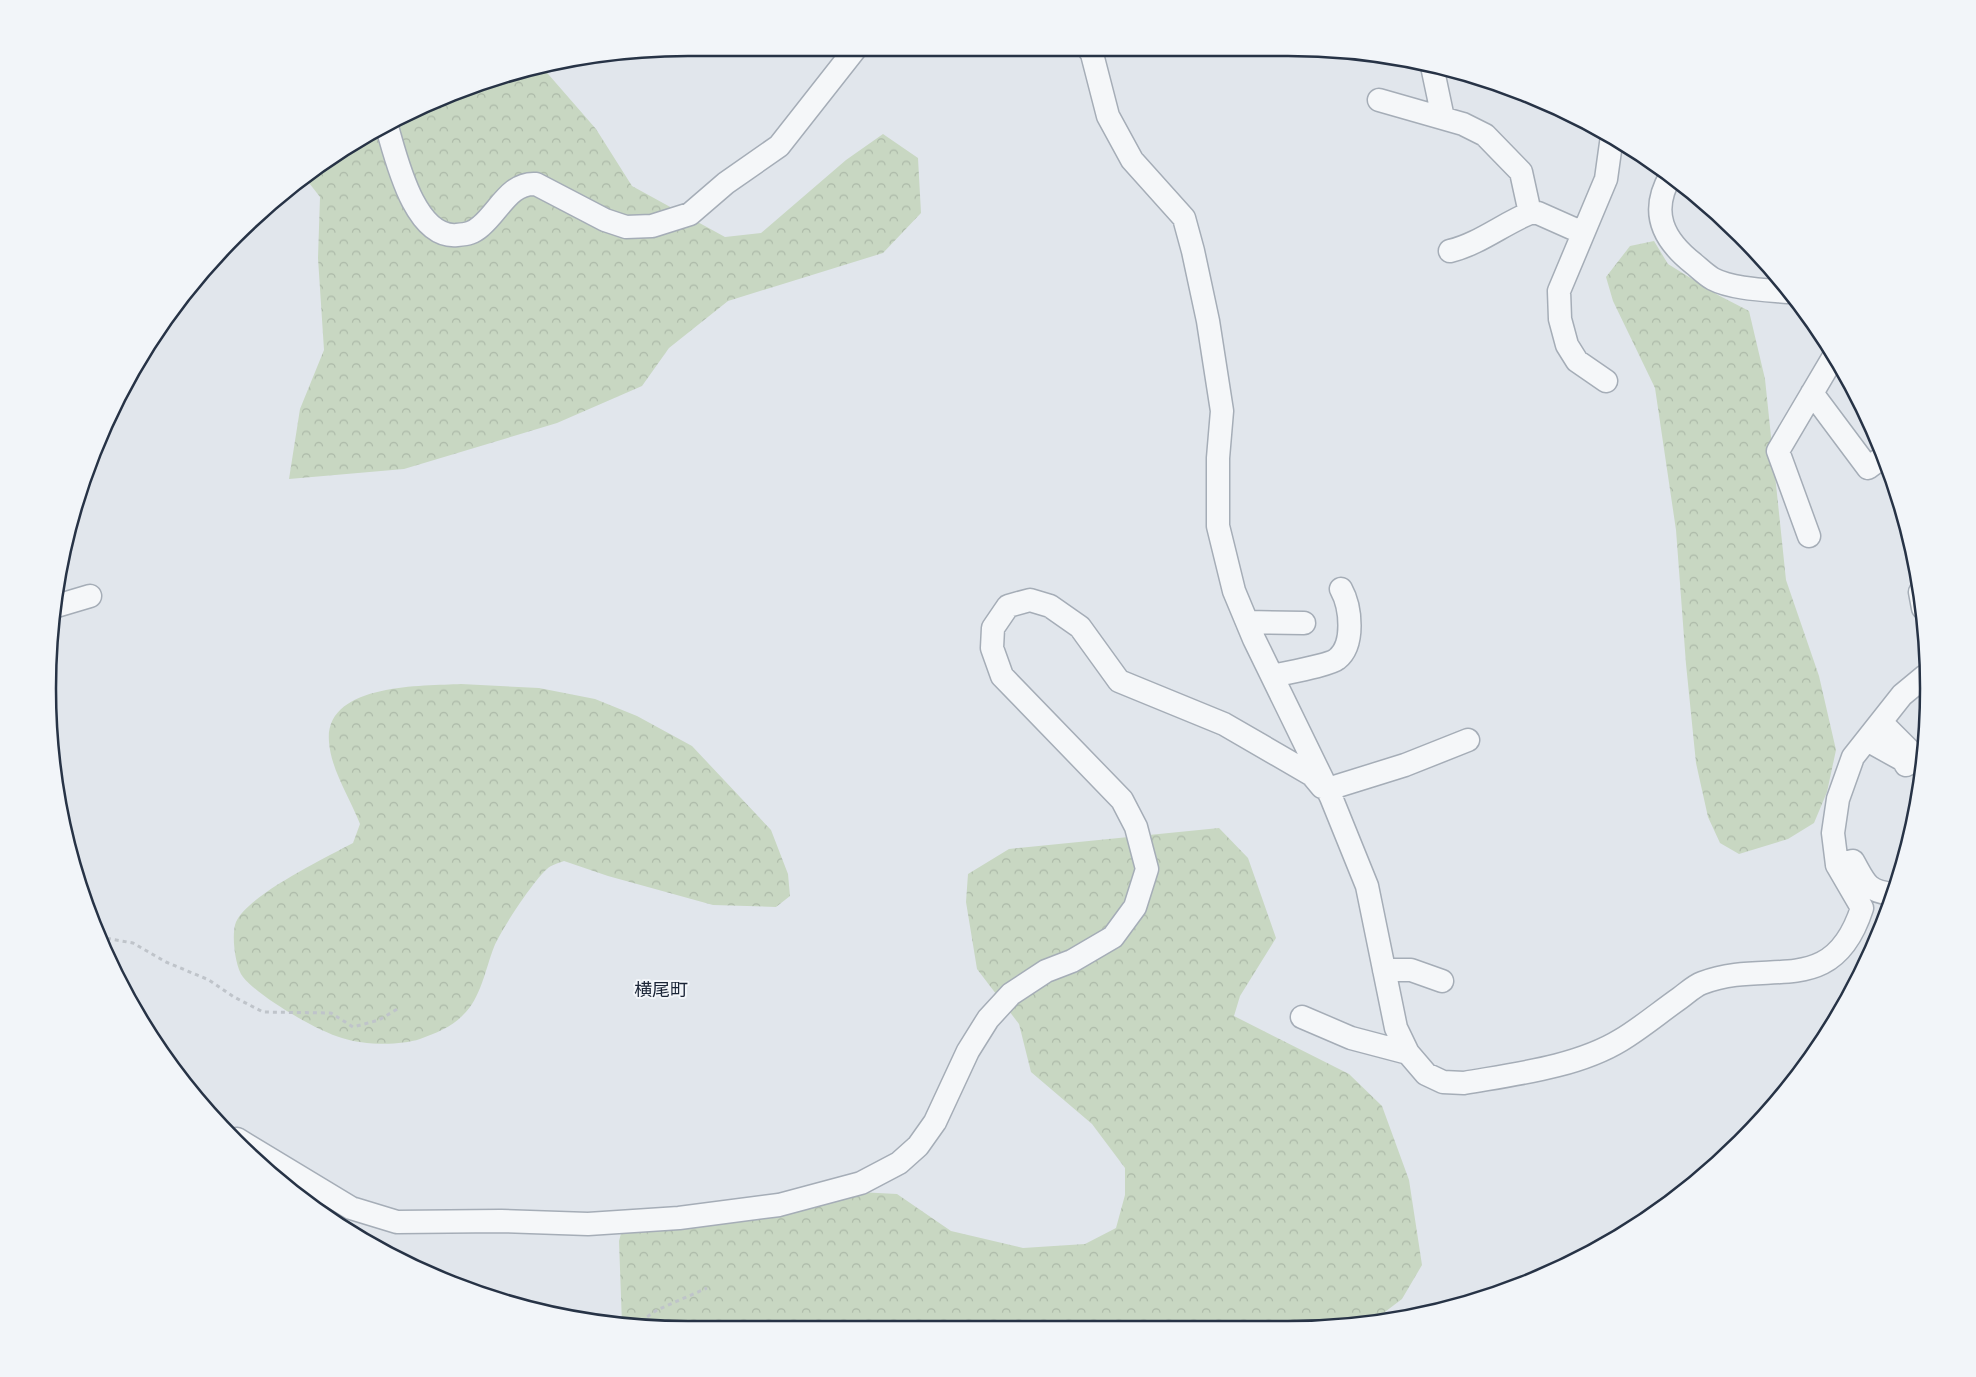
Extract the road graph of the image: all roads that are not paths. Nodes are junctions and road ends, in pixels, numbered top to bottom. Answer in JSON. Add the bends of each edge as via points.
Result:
{"nodes":[{"id":1,"x":850,"y":56,"type":"edge"},
{"id":2,"x":1093,"y":56,"type":"edge"},
{"id":3,"x":1434,"y":74,"type":"edge"},
{"id":4,"x":1379,"y":100,"type":"dead end"},
{"id":5,"x":1443,"y":118,"type":"junction"},
{"id":6,"x":389,"y":132,"type":"edge"},
{"id":7,"x":1611,"y":145,"type":"edge"},
{"id":8,"x":1666,"y":183,"type":"edge"},
{"id":9,"x":1530,"y":213,"type":"junction"},
{"id":10,"x":1584,"y":233,"type":"junction"},
{"id":11,"x":1450,"y":251,"type":"dead end"},
{"id":12,"x":1778,"y":291,"type":"edge"},
{"id":13,"x":1830,"y":363,"type":"edge"},
{"id":14,"x":1606,"y":381,"type":"dead end"},
{"id":15,"x":1812,"y":393,"type":"junction"},
{"id":16,"x":1877,"y":461,"type":"edge"},
{"id":17,"x":1809,"y":536,"type":"dead end"},
{"id":18,"x":1341,"y":589,"type":"dead end"},
{"id":19,"x":90,"y":596,"type":"dead end"},
{"id":20,"x":62,"y":604,"type":"edge"},
{"id":21,"x":1247,"y":622,"type":"junction"},
{"id":22,"x":1304,"y":623,"type":"dead end"},
{"id":23,"x":1273,"y":676,"type":"junction"},
{"id":24,"x":1920,"y":681,"type":"edge"},
{"id":25,"x":1881,"y":722,"type":"junction"},
{"id":26,"x":1468,"y":740,"type":"dead end"},
{"id":27,"x":1867,"y":740,"type":"junction"},
{"id":28,"x":1914,"y":766,"type":"edge"},
{"id":29,"x":1329,"y":793,"type":"junction"},
{"id":30,"x":1837,"y":865,"type":"junction"},
{"id":31,"x":1886,"y":893,"type":"edge"},
{"id":32,"x":1862,"y":908,"type":"junction"},
{"id":33,"x":1880,"y":909,"type":"edge"},
{"id":34,"x":1384,"y":970,"type":"junction"},
{"id":35,"x":1442,"y":981,"type":"dead end"},
{"id":36,"x":1302,"y":1017,"type":"dead end"},
{"id":37,"x":1408,"y":1053,"type":"junction"},
{"id":38,"x":260,"y":1153,"type":"edge"}],
"edges":[{"from":1,"to":6,"type":"street","via":[[779,146],[726,183],[690,214],[652,226],[626,227],[605,220],[536,184],[526,183],[516,187],[472,234],[448,235],[425,219],[406,189]]},
{"from":2,"to":21,"type":"street","via":[[1108,116],[1132,160],[1184,218],[1208,320],[1222,411],[1218,526],[1234,591]]},
{"from":3,"to":5,"type":"street"},
{"from":4,"to":5,"type":"street"},
{"from":5,"to":9,"type":"street","via":[[1485,135],[1521,172]]},
{"from":7,"to":10,"type":"street","via":[[1606,179]]},
{"from":8,"to":12,"type":"street","via":[[1662,190],[1660,222],[1672,244],[1713,279]]},
{"from":9,"to":10,"type":"street","via":[[1538,212]]},
{"from":9,"to":11,"type":"street","via":[[1507,222],[1466,247]]},
{"from":10,"to":14,"type":"street","via":[[1559,291],[1560,319],[1567,345],[1577,361]]},
{"from":13,"to":15,"type":"street"},
{"from":15,"to":16,"type":"street","via":[[1868,468]]},
{"from":15,"to":17,"type":"street","via":[[1778,451]]},
{"from":18,"to":23,"type":"street","via":[[1346,598],[1349,627],[1346,646],[1336,660]]},
{"from":19,"to":20,"type":"street"},
{"from":21,"to":22,"type":"street"},
{"from":21,"to":23,"type":"street"},
{"from":23,"to":29,"type":"street"},
{"from":24,"to":25,"type":"street"},
{"from":25,"to":27,"type":"street"},
{"from":25,"to":28,"type":"street","via":[[1913,754]]},
{"from":26,"to":29,"type":"street"},
{"from":27,"to":28,"type":"street"},
{"from":27,"to":30,"type":"street","via":[[1853,757],[1838,798],[1833,833]]},
{"from":29,"to":34,"type":"street","via":[[1367,886]]},
{"from":29,"to":38,"type":"street","via":[[1312,775],[1224,724],[1118,681],[1080,628],[1050,606],[1030,600],[1008,606],[993,628],[992,648],[1002,676],[1122,800],[1136,827],[1147,869],[1135,908],[1114,937],[1072,961],[1046,971],[1011,994],[988,1020],[968,1051],[935,1122],[918,1146],[899,1163],[861,1183],[779,1205],[679,1218],[588,1224],[397,1222],[350,1208]]},
{"from":30,"to":31,"type":"street","via":[[1853,861],[1874,892]]},
{"from":30,"to":32,"type":"street"},
{"from":32,"to":33,"type":"street"},
{"from":32,"to":37,"type":"street","via":[[1857,924],[1840,950],[1822,965],[1791,972],[1728,975],[1700,984],[1622,1040],[1592,1056],[1464,1083],[1443,1082],[1426,1074]]},
{"from":34,"to":35,"type":"street","via":[[1411,970]]},
{"from":34,"to":37,"type":"street","via":[[1396,1028]]},
{"from":36,"to":37,"type":"street","via":[[1352,1038]]}]}
